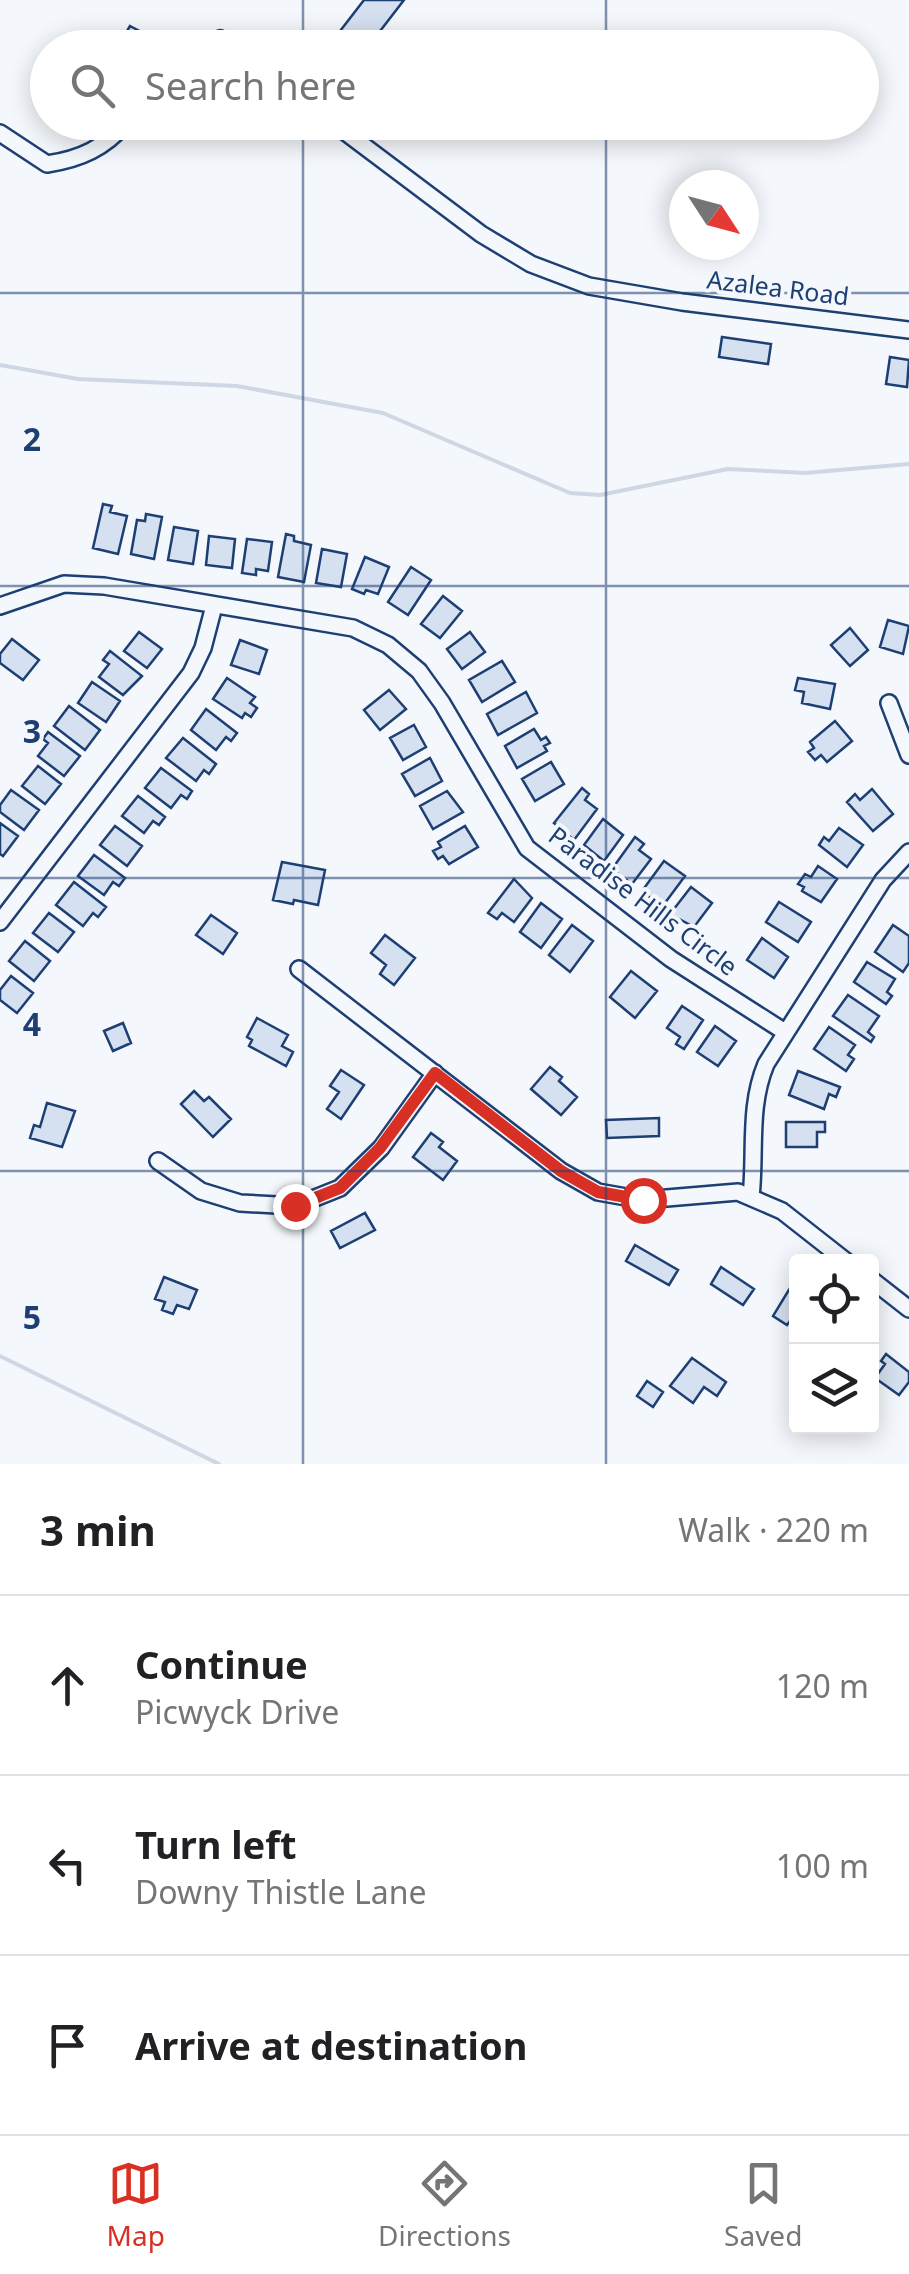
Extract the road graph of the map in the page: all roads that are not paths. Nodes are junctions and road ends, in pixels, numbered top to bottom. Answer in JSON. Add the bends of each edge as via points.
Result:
{"nodes":[{"id":1,"x":0,"y":133,"type":"edge"},
{"id":2,"x":109,"y":140,"type":"edge"},
{"id":3,"x":356,"y":140,"type":"edge"},
{"id":4,"x":909,"y":330,"type":"edge"},
{"id":5,"x":0,"y":606,"type":"edge"},
{"id":6,"x":214,"y":606,"type":"junction"},
{"id":7,"x":888,"y":703,"type":"dead end"},
{"id":8,"x":909,"y":755,"type":"edge"},
{"id":9,"x":909,"y":852,"type":"edge"},
{"id":10,"x":0,"y":922,"type":"edge"},
{"id":11,"x":299,"y":969,"type":"dead end"},
{"id":12,"x":784,"y":1032,"type":"junction"},
{"id":13,"x":435,"y":1073,"type":"junction"},
{"id":14,"x":158,"y":1161,"type":"dead end"},
{"id":15,"x":751,"y":1197,"type":"junction"},
{"id":16,"x":837,"y":1254,"type":"edge"},
{"id":17,"x":879,"y":1285,"type":"edge"},
{"id":18,"x":909,"y":1309,"type":"edge"}],
"edges":[{"from":1,"to":2,"type":"street","via":[[48,164],[75,160]]},
{"from":3,"to":4,"type":"street","name":"Azalea Road","via":[[481,234],[531,264],[589,286]]},
{"from":5,"to":6,"type":"street","name":"Paradise Hills Circle","via":[[64,584]]},
{"from":6,"to":10,"type":"street","via":[[191,674]]},
{"from":6,"to":12,"type":"street","name":"Paradise Hills Circle","via":[[353,628],[406,657],[442,704],[528,848],[671,959]]},
{"from":7,"to":8,"type":"street"},
{"from":9,"to":12,"type":"street"},
{"from":11,"to":13,"type":"street"},
{"from":12,"to":15,"type":"street","via":[[757,1084]]},
{"from":13,"to":14,"type":"street","via":[[380,1148],[340,1188],[295,1206],[240,1203],[202,1191]]},
{"from":13,"to":15,"type":"street","via":[[598,1192],[643,1200],[738,1192]]},
{"from":15,"to":16,"type":"street","via":[[782,1211]]},
{"from":17,"to":18,"type":"street"}]}
